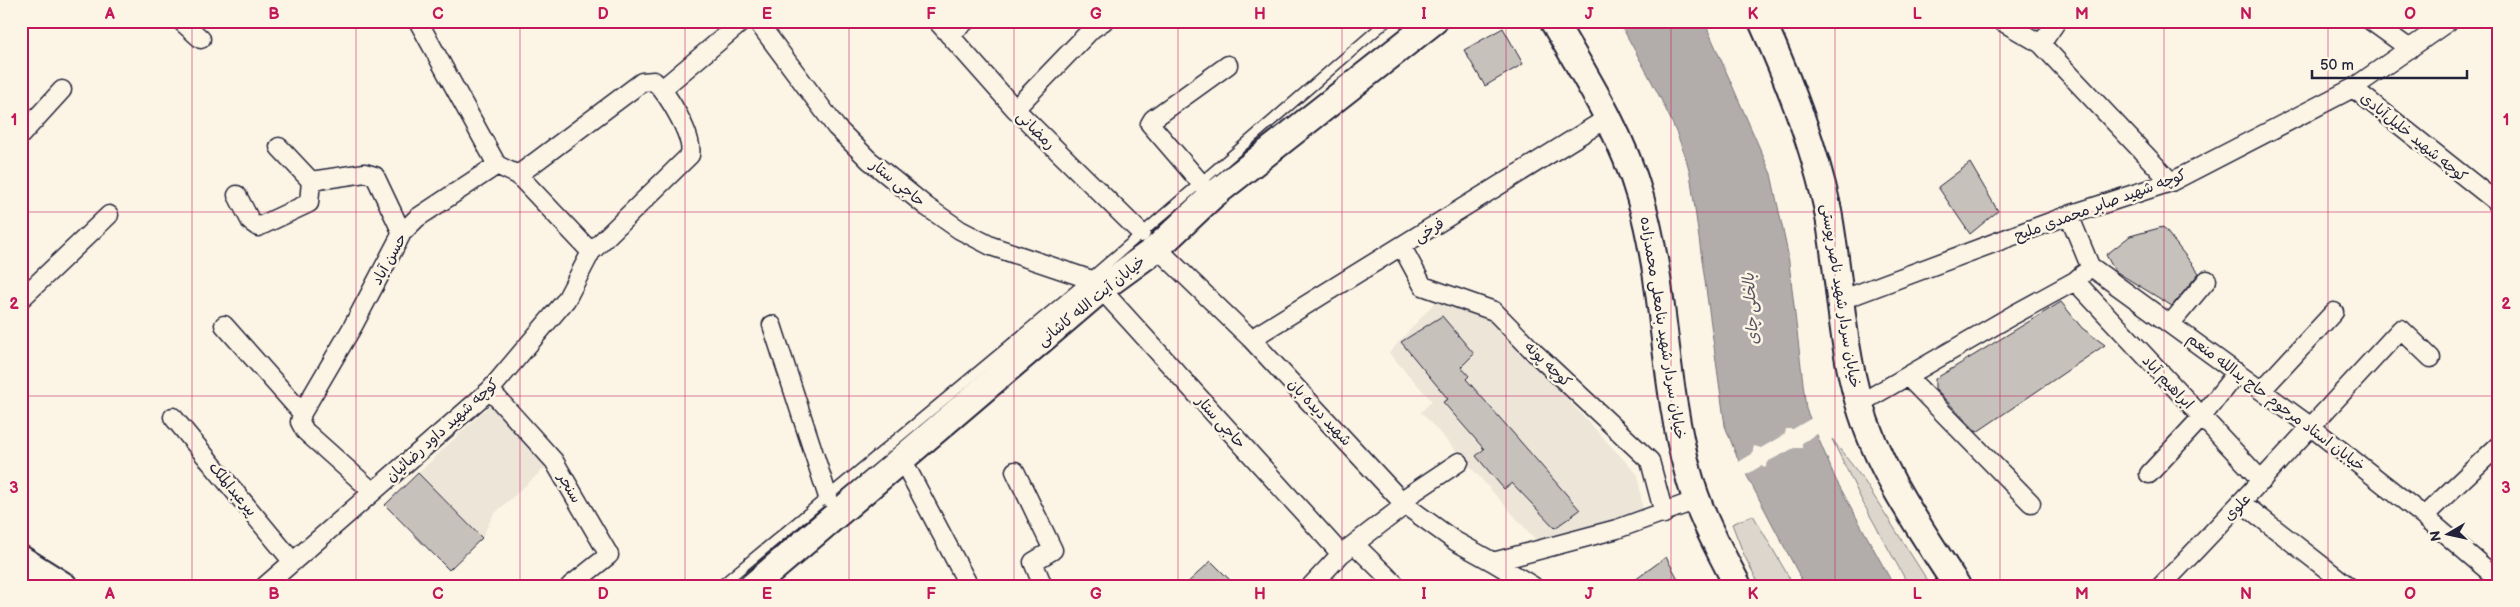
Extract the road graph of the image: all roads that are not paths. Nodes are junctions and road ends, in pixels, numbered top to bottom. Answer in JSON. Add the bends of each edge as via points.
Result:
{"nodes":[{"id":1,"x":181,"y":21,"type":"edge"},
{"id":2,"x":418,"y":21,"type":"edge"},
{"id":3,"x":742,"y":21,"type":"edge"},
{"id":4,"x":757,"y":21,"type":"edge"},
{"id":5,"x":937,"y":21,"type":"edge"},
{"id":6,"x":966,"y":21,"type":"edge"},
{"id":7,"x":1104,"y":21,"type":"edge"},
{"id":8,"x":1388,"y":21,"type":"edge"},
{"id":9,"x":1434,"y":21,"type":"edge"},
{"id":10,"x":1553,"y":21,"type":"edge"},
{"id":11,"x":1762,"y":21,"type":"edge"},
{"id":12,"x":2001,"y":21,"type":"edge"},
{"id":13,"x":2057,"y":21,"type":"edge"},
{"id":14,"x":2371,"y":21,"type":"edge"},
{"id":15,"x":2449,"y":21,"type":"edge"},
{"id":16,"x":949,"y":35,"type":"junction"},
{"id":17,"x":201,"y":39,"type":"dead end"},
{"id":18,"x":2041,"y":44,"type":"junction"},
{"id":19,"x":2410,"y":49,"type":"junction"},
{"id":20,"x":1228,"y":65,"type":"dead end"},
{"id":21,"x":2353,"y":88,"type":"junction"},
{"id":22,"x":662,"y":89,"type":"junction"},
{"id":23,"x":62,"y":90,"type":"dead end"},
{"id":24,"x":1016,"y":109,"type":"junction"},
{"id":25,"x":1606,"y":118,"type":"junction"},
{"id":26,"x":21,"y":135,"type":"edge"},
{"id":27,"x":279,"y":147,"type":"dead end"},
{"id":28,"x":497,"y":165,"type":"junction"},
{"id":29,"x":518,"y":174,"type":"junction"},
{"id":30,"x":311,"y":182,"type":"junction"},
{"id":31,"x":2171,"y":182,"type":"junction"},
{"id":32,"x":1206,"y":190,"type":"junction"},
{"id":33,"x":237,"y":195,"type":"dead end"},
{"id":34,"x":2499,"y":204,"type":"edge"},
{"id":35,"x":109,"y":215,"type":"dead end"},
{"id":36,"x":2069,"y":215,"type":"junction"},
{"id":37,"x":402,"y":233,"type":"junction"},
{"id":38,"x":1149,"y":241,"type":"junction"},
{"id":39,"x":1402,"y":247,"type":"junction"},
{"id":40,"x":591,"y":252,"type":"junction"},
{"id":41,"x":2090,"y":266,"type":"junction"},
{"id":42,"x":2207,"y":280,"type":"dead end"},
{"id":43,"x":2075,"y":282,"type":"junction"},
{"id":44,"x":1095,"y":284,"type":"junction"},
{"id":45,"x":21,"y":299,"type":"edge"},
{"id":46,"x":1840,"y":300,"type":"junction"},
{"id":47,"x":2334,"y":312,"type":"dead end"},
{"id":48,"x":2171,"y":323,"type":"junction"},
{"id":49,"x":224,"y":324,"type":"dead end"},
{"id":50,"x":772,"y":326,"type":"dead end"},
{"id":51,"x":1252,"y":339,"type":"junction"},
{"id":52,"x":2431,"y":358,"type":"dead end"},
{"id":53,"x":2237,"y":372,"type":"junction"},
{"id":54,"x":1908,"y":377,"type":"junction"},
{"id":55,"x":490,"y":390,"type":"junction"},
{"id":56,"x":2262,"y":390,"type":"junction"},
{"id":57,"x":1859,"y":404,"type":"junction"},
{"id":58,"x":302,"y":413,"type":"junction"},
{"id":59,"x":173,"y":417,"type":"dead end"},
{"id":60,"x":2201,"y":418,"type":"junction"},
{"id":61,"x":2310,"y":426,"type":"junction"},
{"id":62,"x":2499,"y":445,"type":"edge"},
{"id":63,"x":902,"y":459,"type":"junction"},
{"id":64,"x":1459,"y":462,"type":"dead end"},
{"id":65,"x":1015,"y":471,"type":"dead end"},
{"id":66,"x":2149,"y":474,"type":"dead end"},
{"id":67,"x":2262,"y":481,"type":"junction"},
{"id":68,"x":373,"y":492,"type":"junction"},
{"id":69,"x":828,"y":497,"type":"junction"},
{"id":70,"x":1697,"y":500,"type":"junction"},
{"id":71,"x":1403,"y":502,"type":"junction"},
{"id":72,"x":2031,"y":503,"type":"dead end"},
{"id":73,"x":2242,"y":503,"type":"junction"},
{"id":74,"x":1664,"y":514,"type":"junction"},
{"id":75,"x":2424,"y":516,"type":"junction"},
{"id":76,"x":1348,"y":549,"type":"junction"},
{"id":77,"x":21,"y":559,"type":"edge"},
{"id":78,"x":293,"y":562,"type":"junction"},
{"id":79,"x":1492,"y":562,"type":"junction"},
{"id":80,"x":2499,"y":580,"type":"edge"},
{"id":81,"x":765,"y":581,"type":"edge"},
{"id":82,"x":21,"y":583,"type":"edge"},
{"id":83,"x":26,"y":586,"type":"edge"},
{"id":84,"x":64,"y":586,"type":"edge"},
{"id":85,"x":265,"y":586,"type":"edge"},
{"id":86,"x":570,"y":586,"type":"edge"},
{"id":87,"x":720,"y":586,"type":"edge"},
{"id":88,"x":969,"y":586,"type":"edge"},
{"id":89,"x":1043,"y":586,"type":"edge"},
{"id":90,"x":1311,"y":586,"type":"edge"},
{"id":91,"x":1397,"y":586,"type":"edge"},
{"id":92,"x":1534,"y":586,"type":"edge"},
{"id":93,"x":1738,"y":586,"type":"edge"},
{"id":94,"x":1957,"y":586,"type":"edge"},
{"id":95,"x":2161,"y":586,"type":"edge"},
{"id":96,"x":2348,"y":586,"type":"edge"}],
"edges":[{"from":1,"to":17,"type":"street"},
{"from":2,"to":28,"type":"street"},
{"from":3,"to":22,"type":"street"},
{"from":4,"to":44,"type":"street","name":"حاجی ستار","via":[[836,127],[869,160],[927,207],[991,246]]},
{"from":5,"to":16,"type":"street","name":"رمضانی"},
{"from":6,"to":16,"type":"street"},
{"from":7,"to":24,"type":"street","via":[[1092,29]]},
{"from":8,"to":32,"type":"lane"},
{"from":9,"to":32,"type":"main road","name":"خیابان آیت الله کاشانی"},
{"from":10,"to":25,"type":"main road","name":"خیابان سردار شهید بنامعلی محمدزاده"},
{"from":11,"to":46,"type":"main road","name":"خیابان سردار شهید ناصر پوستی","via":[[1812,150],[1827,207]]},
{"from":12,"to":18,"type":"street"},
{"from":13,"to":18,"type":"street"},
{"from":14,"to":19,"type":"street"},
{"from":15,"to":19,"type":"street","name":"کوچه شهید صابر محمدی ملیح"},
{"from":16,"to":24,"type":"street","name":"رمضانی"},
{"from":18,"to":31,"type":"street"},
{"from":19,"to":21,"type":"street","name":"کوچه شهید صابر محمدی ملیح"},
{"from":20,"to":32,"type":"street","via":[[1150,124]]},
{"from":21,"to":31,"type":"street","name":"کوچه شهید صابر محمدی ملیح"},
{"from":21,"to":34,"type":"street","name":"کوچه شهید خلیل‌آبادی"},
{"from":22,"to":29,"type":"street","via":[[654,81],[642,82]]},
{"from":22,"to":40,"type":"street","name":"کوچه شهید داود رضائیان","via":[[690,141],[690,155]]},
{"from":23,"to":26,"type":"street"},
{"from":24,"to":38,"type":"street","name":"رمضانی"},
{"from":25,"to":39,"type":"street","name":"فرخی"},
{"from":25,"to":70,"type":"main road","name":"خیابان سردار شهید بنامعلی محمدزاده","via":[[1629,163],[1650,233],[1677,425]]},
{"from":27,"to":30,"type":"street"},
{"from":28,"to":29,"type":"street"},
{"from":28,"to":37,"type":"street","name":"حسن آباد","via":[[417,218]]},
{"from":29,"to":40,"type":"street"},
{"from":30,"to":33,"type":"street","via":[[308,202],[258,227],[251,222]]},
{"from":30,"to":37,"type":"street","via":[[365,173],[375,176]]},
{"from":31,"to":36,"type":"street","name":"کوچه شهید صابر محمدی ملیح"},
{"from":32,"to":38,"type":"main road","name":"خیابان آیت الله کاشانی"},
{"from":35,"to":45,"type":"street"},
{"from":36,"to":41,"type":"street"},
{"from":36,"to":46,"type":"street","name":"کوچه شهید صابر محمدی ملیح"},
{"from":37,"to":58,"type":"street","name":"حسن آباد"},
{"from":38,"to":44,"type":"main road","name":"خیابان آیت الله کاشانی"},
{"from":38,"to":51,"type":"street","name":"شهید دیده بان"},
{"from":39,"to":51,"type":"street","name":"فرخی"},
{"from":39,"to":74,"type":"street","name":"کوچه پونه","via":[[1423,286],[1494,312],[1650,461]]},
{"from":40,"to":55,"type":"street","name":"کوچه شهید داود رضائیان","via":[[566,300]]},
{"from":41,"to":43,"type":"street"},
{"from":41,"to":48,"type":"street","name":"خیابان استاد مرحوم حاج یدالله منعم"},
{"from":42,"to":48,"type":"street"},
{"from":43,"to":54,"type":"street","via":[[2013,314]]},
{"from":43,"to":60,"type":"street","name":"ابراهیم آباد"},
{"from":44,"to":63,"type":"main road","name":"خیابان آیت الله کاشانی"},
{"from":44,"to":69,"type":"lane"},
{"from":44,"to":76,"type":"street","name":"حاجی ستار"},
{"from":46,"to":57,"type":"main road","name":"خیابان سردار شهید ناصر پوستی"},
{"from":47,"to":56,"type":"street"},
{"from":48,"to":53,"type":"street","name":"خیابان استاد مرحوم حاج یدالله منعم"},
{"from":49,"to":58,"type":"street"},
{"from":50,"to":69,"type":"street"},
{"from":51,"to":71,"type":"street","name":"شهید دیده بان"},
{"from":52,"to":61,"type":"street","name":"علوی","via":[[2401,330]]},
{"from":53,"to":56,"type":"street","name":"خیابان استاد مرحوم حاج یدالله منعم"},
{"from":53,"to":60,"type":"street"},
{"from":54,"to":57,"type":"street"},
{"from":54,"to":72,"type":"street"},
{"from":55,"to":68,"type":"street","name":"کوچه شهید داود رضائیان"},
{"from":55,"to":86,"type":"street","name":"سنجر","via":[[554,461],[609,555]]},
{"from":56,"to":61,"type":"street","name":"خیابان استاد مرحوم حاج یدالله منعم"},
{"from":57,"to":94,"type":"main road","name":"خیابان سردار شهید ناصر پوستی","via":[[1882,462]]},
{"from":58,"to":68,"type":"street","via":[[300,422],[305,431]]},
{"from":59,"to":78,"type":"street","name":"پیرعبدالملک"},
{"from":60,"to":66,"type":"street"},
{"from":60,"to":67,"type":"street","name":"ابراهیم آباد"},
{"from":61,"to":67,"type":"street","name":"علوی"},
{"from":61,"to":75,"type":"street","name":"خیابان استاد مرحوم حاج یدالله منعم"},
{"from":62,"to":75,"type":"street"},
{"from":63,"to":81,"type":"main road","name":"خیابان آیت الله کاشانی"},
{"from":63,"to":88,"type":"street"},
{"from":64,"to":71,"type":"street"},
{"from":65,"to":89,"type":"street","via":[[1053,550],[1033,562]]},
{"from":67,"to":73,"type":"street","name":"علوی"},
{"from":68,"to":78,"type":"street","name":"کوچه شهید داود رضائیان"},
{"from":69,"to":87,"type":"lane"},
{"from":70,"to":74,"type":"street"},
{"from":70,"to":93,"type":"main road","name":"خیابان سردار شهید بنامعلی محمدزاده"},
{"from":71,"to":76,"type":"street"},
{"from":71,"to":79,"type":"street","name":"شهید دیده بان","via":[[1455,541]]},
{"from":73,"to":95,"type":"street","name":"علوی"},
{"from":73,"to":96,"type":"street"},
{"from":74,"to":79,"type":"street","via":[[1546,550]]},
{"from":75,"to":80,"type":"street","name":"خیابان استاد مرحوم حاج یدالله منعم"},
{"from":76,"to":90,"type":"street"},
{"from":76,"to":91,"type":"street","name":"حاجی ستار"},
{"from":77,"to":84,"type":"main road"},
{"from":78,"to":85,"type":"street","name":"کوچه شهید داود رضائیان"},
{"from":79,"to":92,"type":"street","name":"شهید دیده بان"},
{"from":82,"to":83,"type":"main road"}]}
